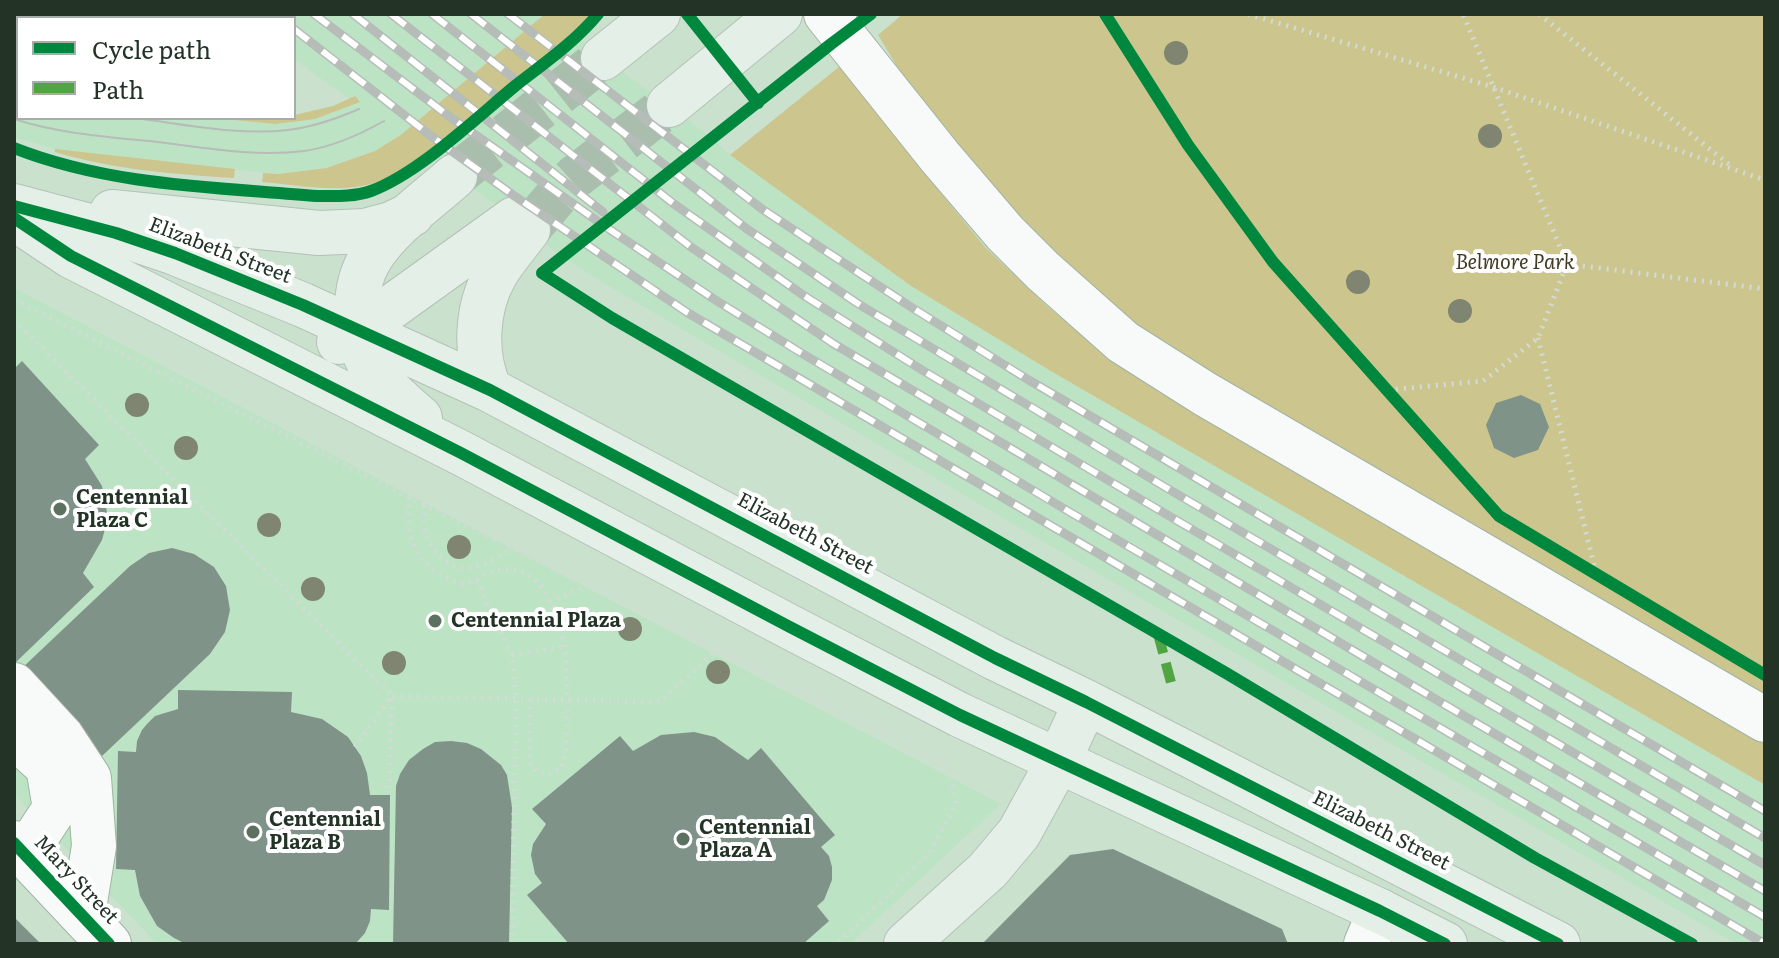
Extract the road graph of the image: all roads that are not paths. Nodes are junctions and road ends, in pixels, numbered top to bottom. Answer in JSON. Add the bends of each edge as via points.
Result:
{"nodes":[{"id":1,"x":658,"y":14,"type":"edge"},
{"id":2,"x":780,"y":14,"type":"edge"},
{"id":3,"x":826,"y":14,"type":"edge"},
{"id":4,"x":603,"y":58,"type":"tunnel mouth"},
{"id":5,"x":669,"y":105,"type":"tunnel mouth"},
{"id":6,"x":455,"y":176,"type":"tunnel mouth"},
{"id":7,"x":14,"y":205,"type":"edge"},
{"id":8,"x":412,"y":214,"type":"junction"},
{"id":9,"x":14,"y":218,"type":"edge"},
{"id":10,"x":358,"y":330,"type":"junction"},
{"id":11,"x":246,"y":344,"type":"junction"},
{"id":12,"x":490,"y":390,"type":"junction"},
{"id":13,"x":461,"y":453,"type":"junction"},
{"id":14,"x":14,"y":685,"type":"edge"},
{"id":15,"x":1086,"y":702,"type":"junction"},
{"id":16,"x":1765,"y":720,"type":"edge"},
{"id":17,"x":14,"y":736,"type":"edge"},
{"id":18,"x":1058,"y":762,"type":"junction"},
{"id":19,"x":20,"y":848,"type":"edge"},
{"id":20,"x":1373,"y":928,"type":"edge"},
{"id":21,"x":96,"y":930,"type":"edge"},
{"id":22,"x":906,"y":944,"type":"edge"},
{"id":23,"x":1445,"y":944,"type":"edge"},
{"id":24,"x":1558,"y":944,"type":"edge"}],
"edges":[{"from":1,"to":4,"type":"main road"},
{"from":2,"to":5,"type":"main road"},
{"from":3,"to":16,"type":"street","via":[[1005,233],[1123,342]]},
{"from":6,"to":8,"type":"main road"},
{"from":7,"to":8,"type":"main road","via":[[319,233],[365,231]]},
{"from":7,"to":10,"type":"main road","name":"Elizabeth Street","via":[[175,253]]},
{"from":8,"to":10,"type":"main road","via":[[364,271]]},
{"from":9,"to":11,"type":"main road","via":[[71,256]]},
{"from":10,"to":11,"type":"main road","via":[[298,358]]},
{"from":10,"to":12,"type":"main road","name":"Elizabeth Street"},
{"from":10,"to":12,"type":"main road","via":[[521,225],[480,317],[481,366]]},
{"from":10,"to":13,"type":"main road","via":[[375,374]]},
{"from":11,"to":13,"type":"main road"},
{"from":12,"to":15,"type":"main road","name":"Elizabeth Street"},
{"from":13,"to":18,"type":"main road"},
{"from":14,"to":21,"type":"street","via":[[62,737],[89,778]]},
{"from":15,"to":18,"type":"main road"},
{"from":15,"to":24,"type":"main road","name":"Elizabeth Street"},
{"from":17,"to":19,"type":"street","via":[[48,767],[55,808]]},
{"from":18,"to":20,"type":"main road"},
{"from":18,"to":22,"type":"main road","via":[[1019,833],[988,870]]},
{"from":19,"to":21,"type":"street","name":"Mary Street"},
{"from":20,"to":23,"type":"main road"}]}
